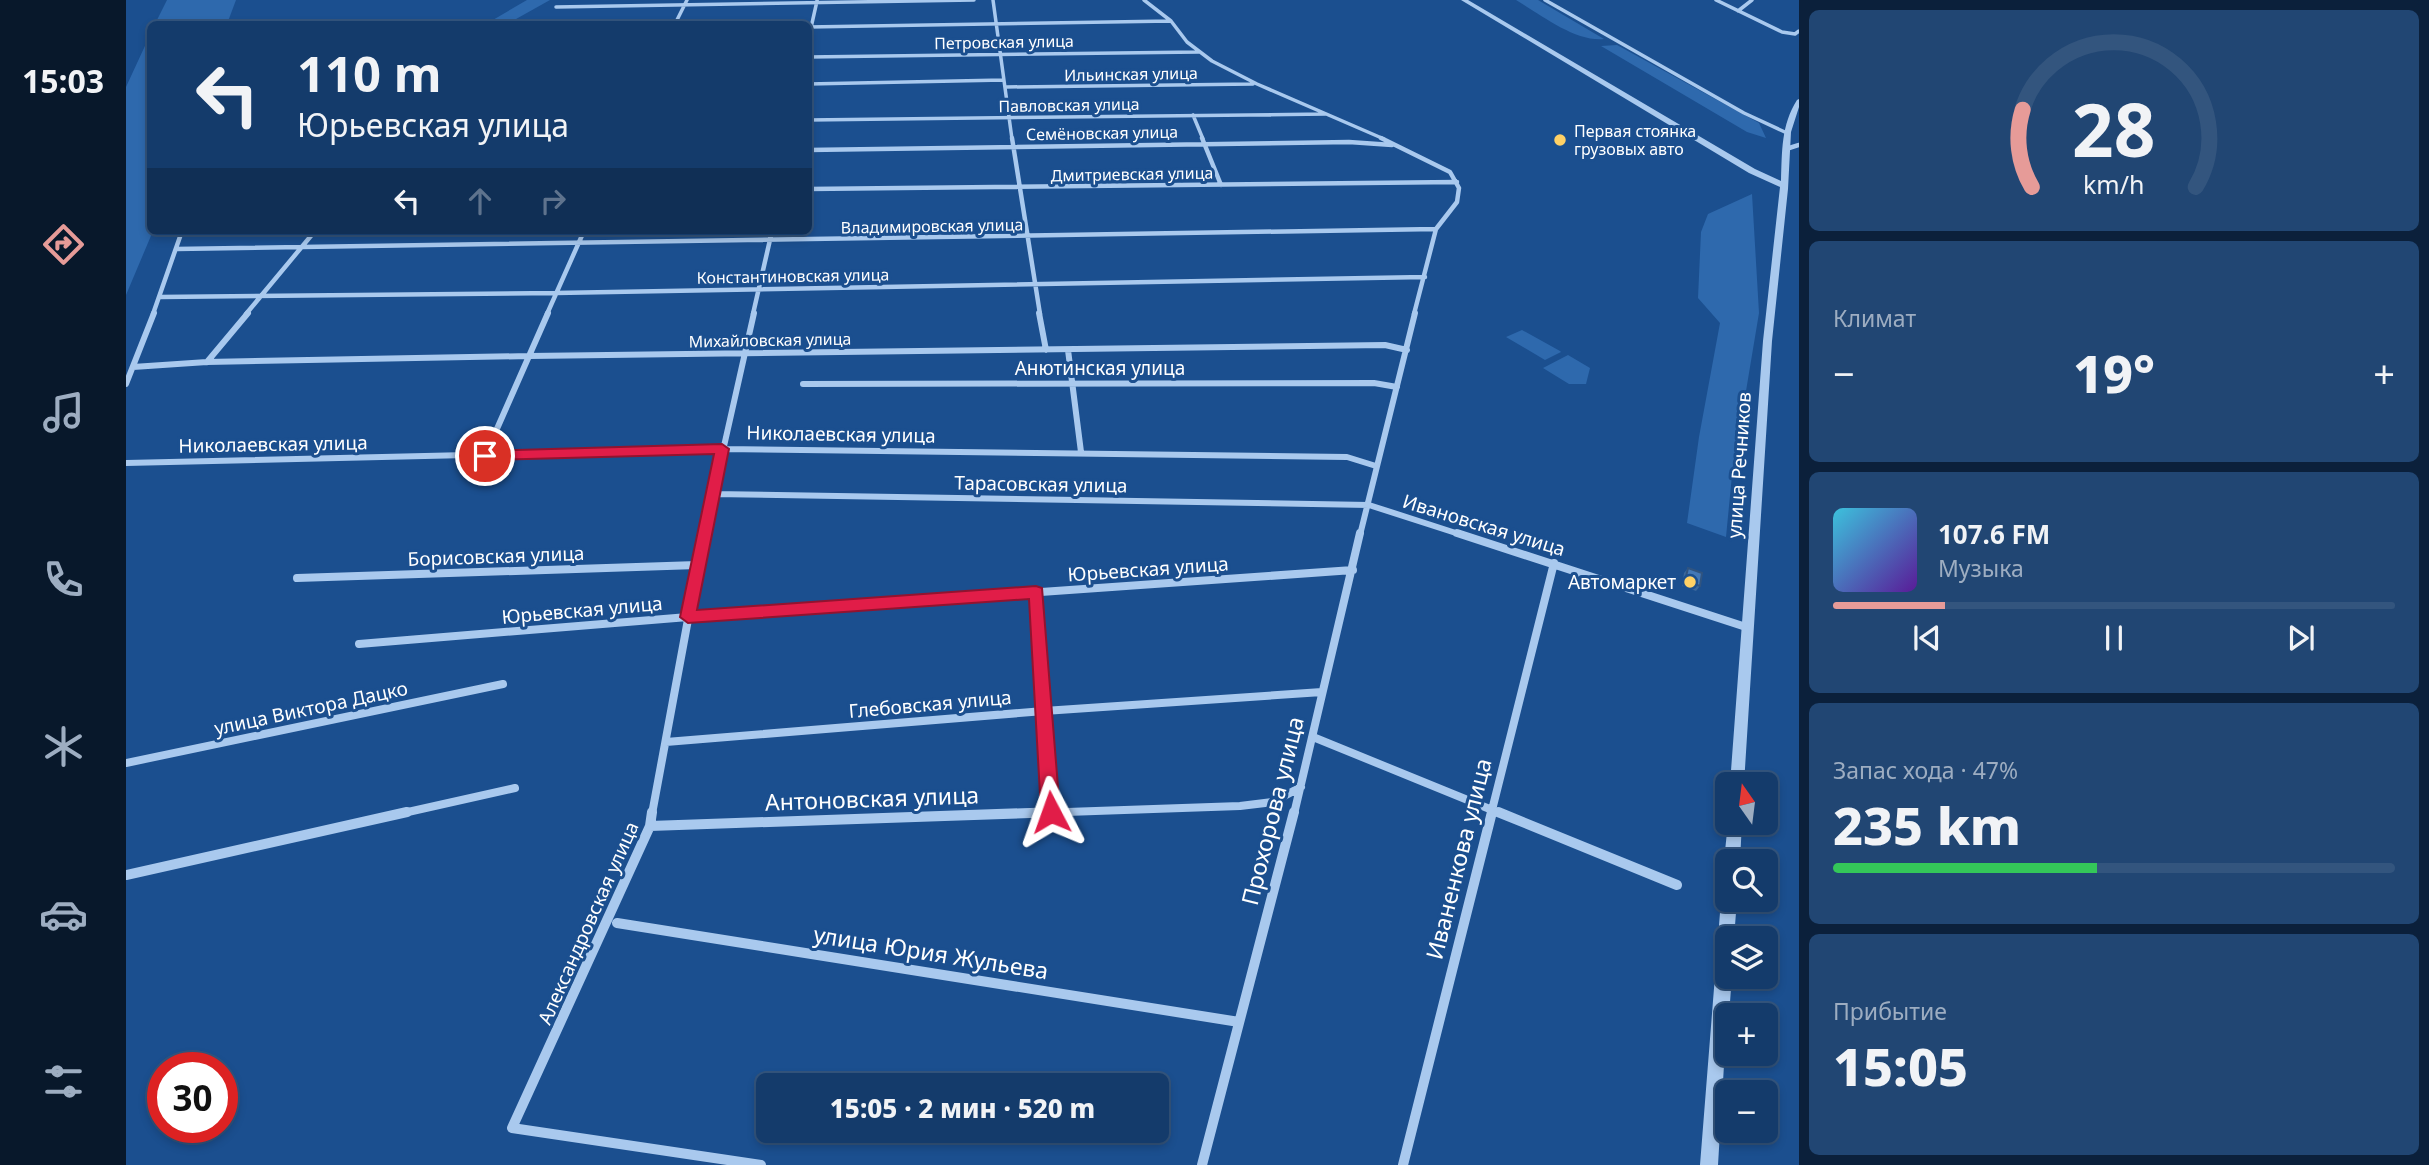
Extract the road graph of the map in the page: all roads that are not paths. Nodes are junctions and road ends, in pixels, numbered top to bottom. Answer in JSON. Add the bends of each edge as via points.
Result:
{"nodes":[{"id":1,"x":687,"y":0,"type":"edge"},
{"id":2,"x":974,"y":0,"type":"edge"},
{"id":3,"x":993,"y":0,"type":"edge"},
{"id":4,"x":1144,"y":0,"type":"edge"},
{"id":5,"x":1464,"y":0,"type":"edge"},
{"id":6,"x":1545,"y":0,"type":"edge"},
{"id":7,"x":1559,"y":0,"type":"edge"},
{"id":8,"x":1716,"y":0,"type":"edge"},
{"id":9,"x":1752,"y":0,"type":"edge"},
{"id":10,"x":817,"y":1,"type":"edge"},
{"id":11,"x":1551,"y":4,"type":"junction"},
{"id":12,"x":684,"y":5,"type":"junction"},
{"id":13,"x":556,"y":7,"type":"dead end"},
{"id":14,"x":1738,"y":11,"type":"junction"},
{"id":15,"x":676,"y":21,"type":"edge"},
{"id":16,"x":812,"y":21,"type":"edge"},
{"id":17,"x":1171,"y":22,"type":"junction"},
{"id":18,"x":996,"y":23,"type":"junction"},
{"id":19,"x":812,"y":27,"type":"edge"},
{"id":20,"x":1797,"y":32,"type":"edge"},
{"id":21,"x":1199,"y":52,"type":"junction"},
{"id":22,"x":1002,"y":55,"type":"junction"},
{"id":23,"x":812,"y":57,"type":"edge"},
{"id":24,"x":1004,"y":80,"type":"junction"},
{"id":25,"x":812,"y":84,"type":"edge"},
{"id":26,"x":1257,"y":84,"type":"junction"},
{"id":27,"x":1006,"y":88,"type":"junction"},
{"id":28,"x":1799,"y":101,"type":"edge"},
{"id":29,"x":1796,"y":111,"type":"edge"},
{"id":30,"x":1193,"y":115,"type":"junction"},
{"id":31,"x":1330,"y":115,"type":"junction"},
{"id":32,"x":1009,"y":118,"type":"junction"},
{"id":33,"x":812,"y":120,"type":"edge"},
{"id":34,"x":1787,"y":133,"type":"junction"},
{"id":35,"x":1205,"y":144,"type":"junction"},
{"id":36,"x":1397,"y":145,"type":"junction"},
{"id":37,"x":1799,"y":145,"type":"edge"},
{"id":38,"x":1014,"y":146,"type":"junction"},
{"id":39,"x":1786,"y":149,"type":"junction"},
{"id":40,"x":812,"y":150,"type":"edge"},
{"id":41,"x":1457,"y":181,"type":"junction"},
{"id":42,"x":1221,"y":184,"type":"junction"},
{"id":43,"x":1784,"y":186,"type":"junction"},
{"id":44,"x":1020,"y":188,"type":"junction"},
{"id":45,"x":812,"y":189,"type":"edge"},
{"id":46,"x":1436,"y":229,"type":"junction"},
{"id":47,"x":181,"y":235,"type":"edge"},
{"id":48,"x":312,"y":235,"type":"edge"},
{"id":49,"x":582,"y":235,"type":"edge"},
{"id":50,"x":771,"y":236,"type":"edge"},
{"id":51,"x":1026,"y":237,"type":"junction"},
{"id":52,"x":579,"y":243,"type":"junction"},
{"id":53,"x":302,"y":247,"type":"junction"},
{"id":54,"x":176,"y":249,"type":"junction"},
{"id":55,"x":1425,"y":277,"type":"junction"},
{"id":56,"x":1034,"y":284,"type":"junction"},
{"id":57,"x":759,"y":289,"type":"junction"},
{"id":58,"x":556,"y":293,"type":"junction"},
{"id":59,"x":263,"y":296,"type":"junction"},
{"id":60,"x":160,"y":297,"type":"junction"},
{"id":61,"x":1046,"y":350,"type":"junction"},
{"id":62,"x":1068,"y":350,"type":"junction"},
{"id":63,"x":1407,"y":350,"type":"junction"},
{"id":64,"x":742,"y":355,"type":"junction"},
{"id":65,"x":529,"y":356,"type":"junction"},
{"id":66,"x":208,"y":362,"type":"junction"},
{"id":67,"x":134,"y":367,"type":"junction"},
{"id":68,"x":126,"y":384,"type":"edge"},
{"id":69,"x":803,"y":384,"type":"dead end"},
{"id":70,"x":1072,"y":385,"type":"junction"},
{"id":71,"x":1397,"y":387,"type":"junction"},
{"id":72,"x":722,"y":449,"type":"junction"},
{"id":73,"x":1080,"y":452,"type":"junction"},
{"id":74,"x":485,"y":456,"type":"junction"},
{"id":75,"x":126,"y":463,"type":"edge"},
{"id":76,"x":1376,"y":466,"type":"junction"},
{"id":77,"x":713,"y":494,"type":"junction"},
{"id":78,"x":1368,"y":505,"type":"junction"},
{"id":79,"x":1554,"y":563,"type":"junction"},
{"id":80,"x":696,"y":565,"type":"junction"},
{"id":81,"x":1353,"y":570,"type":"junction"},
{"id":82,"x":297,"y":578,"type":"dead end"},
{"id":83,"x":1036,"y":592,"type":"junction"},
{"id":84,"x":688,"y":617,"type":"junction"},
{"id":85,"x":1749,"y":628,"type":"junction"},
{"id":86,"x":359,"y":645,"type":"dead end"},
{"id":87,"x":503,"y":684,"type":"dead end"},
{"id":88,"x":1322,"y":692,"type":"junction"},
{"id":89,"x":1044,"y":711,"type":"junction"},
{"id":90,"x":1312,"y":737,"type":"junction"},
{"id":91,"x":666,"y":742,"type":"junction"},
{"id":92,"x":126,"y":763,"type":"edge"},
{"id":93,"x":1738,"y":772,"type":"edge"},
{"id":94,"x":1301,"y":787,"type":"junction"},
{"id":95,"x":515,"y":788,"type":"dead end"},
{"id":96,"x":1490,"y":810,"type":"junction"},
{"id":97,"x":1051,"y":812,"type":"junction"},
{"id":98,"x":650,"y":827,"type":"junction"},
{"id":99,"x":126,"y":875,"type":"edge"},
{"id":100,"x":1677,"y":885,"type":"dead end"},
{"id":101,"x":1728,"y":912,"type":"edge"},
{"id":102,"x":617,"y":923,"type":"dead end"},
{"id":103,"x":1239,"y":1022,"type":"junction"},
{"id":104,"x":761,"y":1165,"type":"edge"},
{"id":105,"x":1202,"y":1165,"type":"edge"},
{"id":106,"x":1403,"y":1165,"type":"edge"},
{"id":107,"x":1709,"y":1165,"type":"edge"}],
"edges":[{"from":1,"to":12,"type":"street"},
{"from":2,"to":10,"type":"street"},
{"from":3,"to":18,"type":"street"},
{"from":4,"to":17,"type":"street"},
{"from":5,"to":43,"type":"street"},
{"from":6,"to":11,"type":"street"},
{"from":7,"to":11,"type":"street"},
{"from":8,"to":14,"type":"street"},
{"from":9,"to":14,"type":"street"},
{"from":10,"to":12,"type":"street"},
{"from":10,"to":16,"type":"street"},
{"from":11,"to":34,"type":"street"},
{"from":12,"to":13,"type":"street"},
{"from":12,"to":15,"type":"street"},
{"from":14,"to":20,"type":"street","via":[[1782,32]]},
{"from":17,"to":18,"type":"street"},
{"from":17,"to":21,"type":"street"},
{"from":18,"to":19,"type":"street"},
{"from":18,"to":22,"type":"street"},
{"from":21,"to":22,"type":"street","name":"Петровская улица"},
{"from":21,"to":26,"type":"street"},
{"from":22,"to":23,"type":"street","name":"Петровская улица"},
{"from":22,"to":24,"type":"street"},
{"from":24,"to":25,"type":"street"},
{"from":24,"to":27,"type":"street"},
{"from":26,"to":27,"type":"street","name":"Ильинская улица"},
{"from":26,"to":31,"type":"street"},
{"from":27,"to":32,"type":"street"},
{"from":28,"to":29,"type":"street","name":"улица Речников"},
{"from":29,"to":34,"type":"street","name":"улица Речников"},
{"from":30,"to":31,"type":"street","name":"Павловская улица"},
{"from":30,"to":32,"type":"street","name":"Павловская улица"},
{"from":30,"to":35,"type":"street"},
{"from":31,"to":36,"type":"street"},
{"from":32,"to":33,"type":"street","name":"Павловская улица"},
{"from":32,"to":38,"type":"street"},
{"from":34,"to":39,"type":"street","name":"улица Речников"},
{"from":35,"to":36,"type":"street","name":"Семёновская улица"},
{"from":35,"to":38,"type":"street","name":"Семёновская улица"},
{"from":35,"to":42,"type":"street"},
{"from":36,"to":41,"type":"street","via":[[1450,172]]},
{"from":37,"to":39,"type":"street"},
{"from":38,"to":40,"type":"street","name":"Семёновская улица"},
{"from":38,"to":44,"type":"street"},
{"from":39,"to":43,"type":"street","name":"улица Речников"},
{"from":41,"to":42,"type":"street","name":"Дмитриевская улица"},
{"from":41,"to":46,"type":"street","via":[[1456,208]]},
{"from":42,"to":44,"type":"street","name":"Дмитриевская улица"},
{"from":43,"to":85,"type":"street","name":"улица Речников","via":[[1766,337]]},
{"from":44,"to":45,"type":"street","name":"Дмитриевская улица"},
{"from":44,"to":51,"type":"street"},
{"from":46,"to":51,"type":"street","name":"Владимировская улица"},
{"from":46,"to":55,"type":"street"},
{"from":47,"to":54,"type":"street"},
{"from":48,"to":53,"type":"street"},
{"from":49,"to":52,"type":"street"},
{"from":50,"to":51,"type":"street","name":"Владимировская улица"},
{"from":50,"to":52,"type":"street","name":"Владимировская улица"},
{"from":50,"to":57,"type":"street","name":"Александровская улица"},
{"from":51,"to":56,"type":"street"},
{"from":52,"to":53,"type":"street","name":"Владимировская улица"},
{"from":52,"to":58,"type":"street"},
{"from":53,"to":54,"type":"street","name":"Владимировская улица"},
{"from":53,"to":59,"type":"street"},
{"from":54,"to":60,"type":"street"},
{"from":55,"to":56,"type":"street","name":"Константиновская улица"},
{"from":55,"to":63,"type":"street"},
{"from":56,"to":57,"type":"street","name":"Константиновская улица"},
{"from":56,"to":61,"type":"street"},
{"from":57,"to":58,"type":"street","name":"Константиновская улица"},
{"from":57,"to":64,"type":"street","name":"Александровская улица"},
{"from":58,"to":59,"type":"street","name":"Константиновская улица"},
{"from":58,"to":65,"type":"street"},
{"from":59,"to":60,"type":"street","name":"Константиновская улица"},
{"from":59,"to":66,"type":"street"},
{"from":60,"to":67,"type":"street"},
{"from":61,"to":62,"type":"street","name":"Михайловская улица"},
{"from":61,"to":64,"type":"street","name":"Михайловская улица"},
{"from":62,"to":63,"type":"street","name":"Михайловская улица","via":[[1385,345]]},
{"from":62,"to":70,"type":"street"},
{"from":63,"to":71,"type":"street"},
{"from":64,"to":65,"type":"street","name":"Михайловская улица"},
{"from":64,"to":72,"type":"street","name":"Александровская улица"},
{"from":65,"to":66,"type":"street","name":"Михайловская улица"},
{"from":65,"to":74,"type":"street"},
{"from":66,"to":67,"type":"street","name":"Михайловская улица"},
{"from":67,"to":68,"type":"street"},
{"from":69,"to":70,"type":"street","name":"Анютинская улица"},
{"from":70,"to":71,"type":"street","name":"Анютинская улица","via":[[1374,383]]},
{"from":70,"to":73,"type":"street"},
{"from":71,"to":76,"type":"street"},
{"from":72,"to":73,"type":"street","name":"Николаевская улица"},
{"from":72,"to":74,"type":"street","name":"Николаевская улица"},
{"from":72,"to":77,"type":"street","name":"Александровская улица"},
{"from":73,"to":76,"type":"street","name":"Николаевская улица","via":[[1348,457]]},
{"from":74,"to":75,"type":"street","name":"Николаевская улица"},
{"from":76,"to":78,"type":"street","name":"Прохорова улица"},
{"from":77,"to":78,"type":"street","name":"Тарасовская улица"},
{"from":77,"to":80,"type":"street","name":"Александровская улица"},
{"from":78,"to":79,"type":"street","name":"Ивановская улица"},
{"from":78,"to":81,"type":"street","name":"Прохорова улица"},
{"from":79,"to":85,"type":"street","name":"Ивановская улица"},
{"from":79,"to":96,"type":"street","name":"Иваненкова улица"},
{"from":80,"to":82,"type":"street","name":"Борисовская улица"},
{"from":80,"to":84,"type":"street","name":"Александровская улица"},
{"from":81,"to":83,"type":"street","name":"Юрьевская улица"},
{"from":81,"to":88,"type":"street","name":"Прохорова улица"},
{"from":83,"to":84,"type":"street","name":"Юрьевская улица"},
{"from":83,"to":89,"type":"street"},
{"from":84,"to":86,"type":"street","name":"Юрьевская улица"},
{"from":84,"to":91,"type":"street","name":"Александровская улица"},
{"from":85,"to":93,"type":"street","name":"улица Речников"},
{"from":87,"to":92,"type":"street","name":"улица Виктора Дацко"},
{"from":88,"to":89,"type":"street","name":"Глебовская улица"},
{"from":88,"to":90,"type":"street","name":"Прохорова улица"},
{"from":89,"to":91,"type":"street","name":"Глебовская улица"},
{"from":89,"to":97,"type":"street"},
{"from":90,"to":94,"type":"street","name":"Прохорова улица"},
{"from":90,"to":96,"type":"street"},
{"from":91,"to":98,"type":"street","name":"Александровская улица"},
{"from":94,"to":97,"type":"street","name":"Антоновская улица","via":[[1273,802],[1240,806]]},
{"from":94,"to":103,"type":"street","name":"Прохорова улица"},
{"from":95,"to":99,"type":"street"},
{"from":96,"to":100,"type":"street"},
{"from":96,"to":106,"type":"street","name":"Иваненкова улица"},
{"from":97,"to":98,"type":"street","name":"Антоновская улица"},
{"from":98,"to":104,"type":"street","name":"Александровская улица","via":[[512,1128]]},
{"from":101,"to":107,"type":"street"},
{"from":102,"to":103,"type":"street","name":"улица Юрия Жульева"},
{"from":103,"to":105,"type":"street","name":"Прохорова улица"}]}
